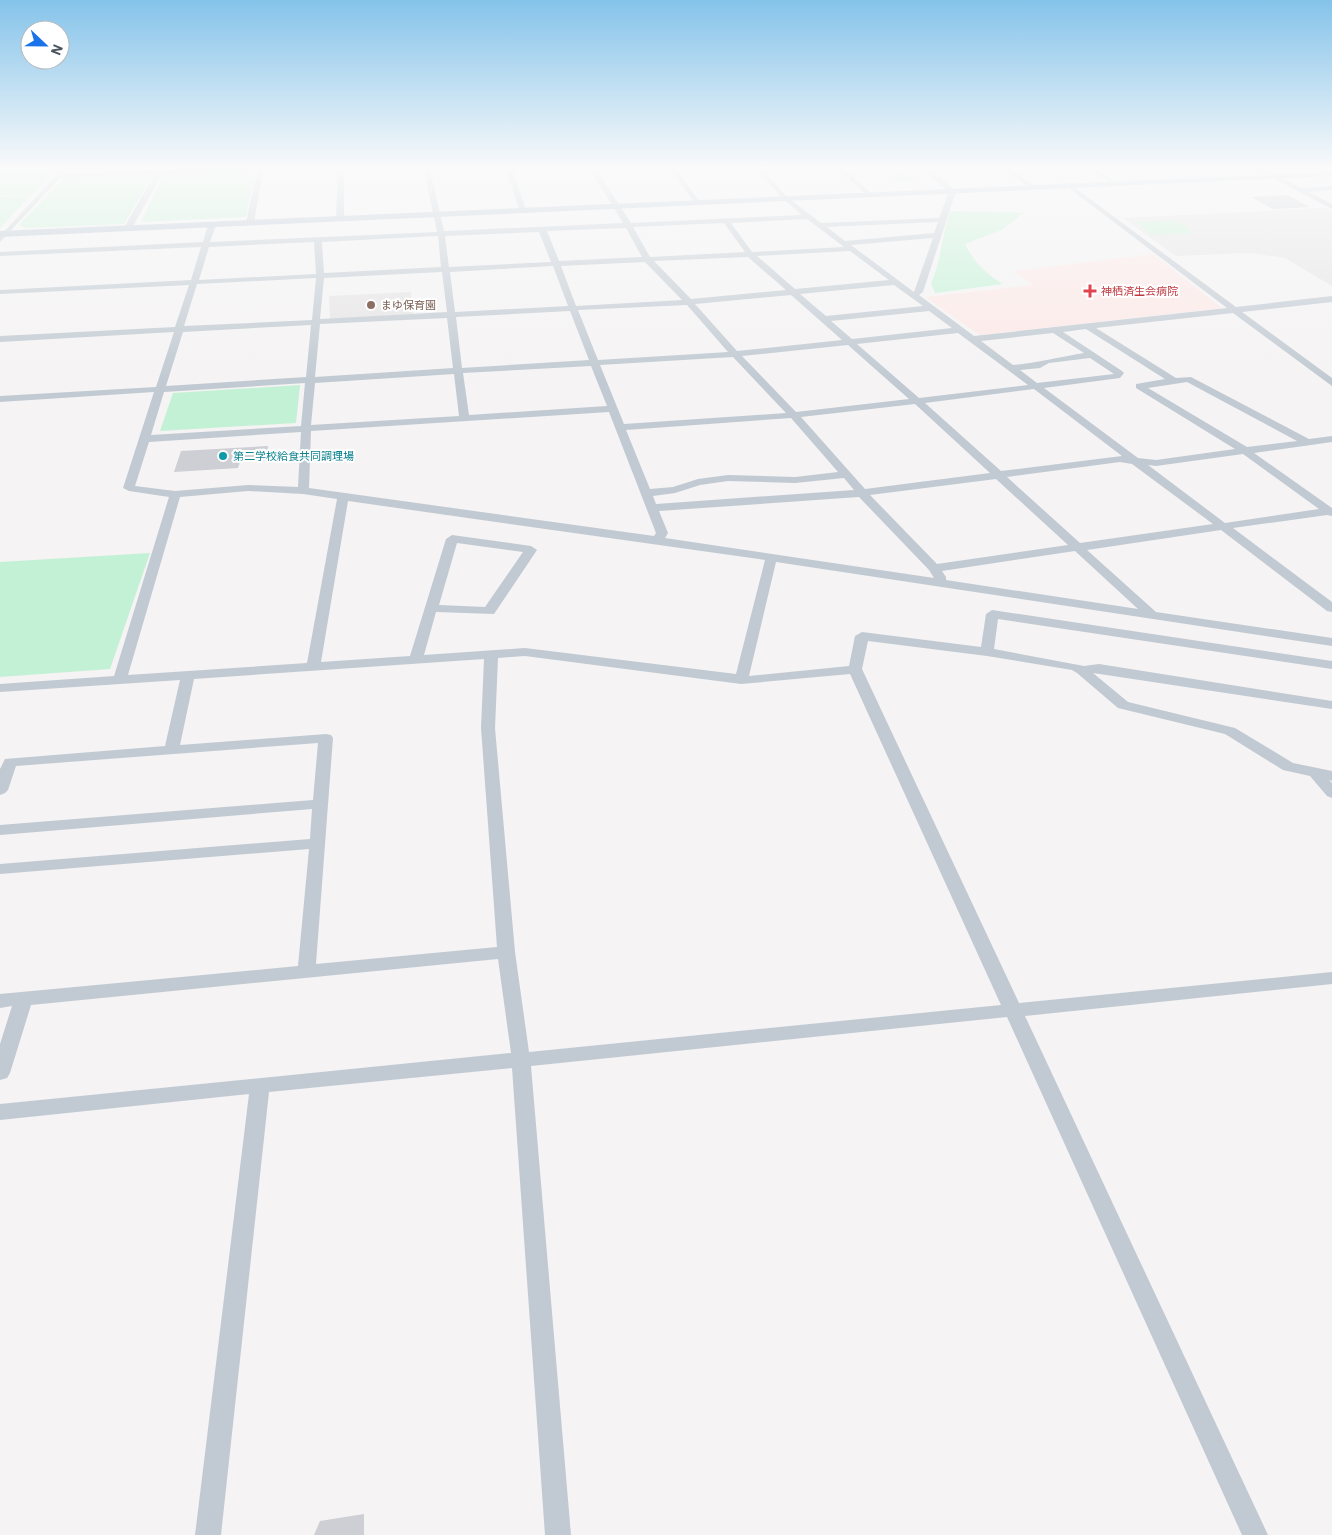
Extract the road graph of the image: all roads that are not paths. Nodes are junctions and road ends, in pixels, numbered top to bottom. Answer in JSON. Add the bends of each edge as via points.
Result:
{"nodes":[{"id":1,"x":208,"y":238,"type":"edge"},
{"id":2,"x":352,"y":238,"type":"edge"},
{"id":3,"x":442,"y":238,"type":"edge"},
{"id":4,"x":545,"y":238,"type":"edge"},
{"id":5,"x":635,"y":238,"type":"edge"},
{"id":6,"x":738,"y":238,"type":"edge"},
{"id":7,"x":837,"y":238,"type":"edge"},
{"id":8,"x":915,"y":238,"type":"edge"},
{"id":9,"x":936,"y":238,"type":"edge"},
{"id":10,"x":1139,"y":238,"type":"edge"},
{"id":11,"x":318,"y":239,"type":"junction"},
{"id":12,"x":206,"y":244,"type":"junction"},
{"id":13,"x":847,"y":246,"type":"junction"},
{"id":14,"x":0,"y":254,"type":"edge"},
{"id":15,"x":750,"y":254,"type":"junction"},
{"id":16,"x":647,"y":260,"type":"junction"},
{"id":17,"x":556,"y":264,"type":"junction"},
{"id":18,"x":446,"y":270,"type":"junction"},
{"id":19,"x":320,"y":276,"type":"junction"},
{"id":20,"x":194,"y":282,"type":"junction"},
{"id":21,"x":896,"y":282,"type":"junction"},
{"id":22,"x":0,"y":292,"type":"edge"},
{"id":23,"x":792,"y":292,"type":"junction"},
{"id":24,"x":914,"y":295,"type":"junction"},
{"id":25,"x":1332,"y":299,"type":"edge"},
{"id":26,"x":689,"y":302,"type":"junction"},
{"id":27,"x":574,"y":308,"type":"junction"},
{"id":28,"x":932,"y":308,"type":"junction"},
{"id":29,"x":1236,"y":310,"type":"junction"},
{"id":30,"x":452,"y":315,"type":"junction"},
{"id":31,"x":822,"y":319,"type":"junction"},
{"id":32,"x":317,"y":322,"type":"junction"},
{"id":33,"x":1087,"y":326,"type":"junction"},
{"id":34,"x":179,"y":330,"type":"junction"},
{"id":35,"x":961,"y":330,"type":"junction"},
{"id":36,"x":1055,"y":330,"type":"junction"},
{"id":37,"x":0,"y":339,"type":"edge"},
{"id":38,"x":974,"y":339,"type":"junction"},
{"id":39,"x":848,"y":342,"type":"junction"},
{"id":40,"x":734,"y":354,"type":"junction"},
{"id":41,"x":1092,"y":355,"type":"junction"},
{"id":42,"x":594,"y":363,"type":"junction"},
{"id":43,"x":1011,"y":368,"type":"junction"},
{"id":44,"x":459,"y":372,"type":"junction"},
{"id":45,"x":312,"y":380,"type":"junction"},
{"id":46,"x":1174,"y":381,"type":"junction"},
{"id":47,"x":1332,"y":383,"type":"edge"},
{"id":48,"x":1035,"y":386,"type":"junction"},
{"id":49,"x":160,"y":389,"type":"junction"},
{"id":50,"x":0,"y":399,"type":"edge"},
{"id":51,"x":917,"y":401,"type":"junction"},
{"id":52,"x":612,"y":409,"type":"junction"},
{"id":53,"x":794,"y":415,"type":"junction"},
{"id":54,"x":464,"y":418,"type":"junction"},
{"id":55,"x":622,"y":427,"type":"junction"},
{"id":56,"x":306,"y":428,"type":"junction"},
{"id":57,"x":143,"y":439,"type":"junction"},
{"id":58,"x":1332,"y":440,"type":"edge"},
{"id":59,"x":1309,"y":443,"type":"junction"},
{"id":60,"x":1245,"y":451,"type":"junction"},
{"id":61,"x":1137,"y":462,"type":"junction"},
{"id":62,"x":846,"y":475,"type":"junction"},
{"id":63,"x":997,"y":475,"type":"junction"},
{"id":64,"x":303,"y":491,"type":"junction"},
{"id":65,"x":647,"y":493,"type":"junction"},
{"id":66,"x":862,"y":493,"type":"junction"},
{"id":67,"x":175,"y":494,"type":"junction"},
{"id":68,"x":342,"y":497,"type":"junction"},
{"id":69,"x":653,"y":508,"type":"junction"},
{"id":70,"x":1331,"y":512,"type":"edge"},
{"id":71,"x":1222,"y":526,"type":"junction"},
{"id":72,"x":658,"y":540,"type":"junction"},
{"id":73,"x":1078,"y":546,"type":"junction"},
{"id":74,"x":771,"y":558,"type":"junction"},
{"id":75,"x":934,"y":568,"type":"junction"},
{"id":76,"x":939,"y":583,"type":"junction"},
{"id":77,"x":430,"y":608,"type":"junction"},
{"id":78,"x":1332,"y":608,"type":"edge"},
{"id":79,"x":1152,"y":615,"type":"junction"},
{"id":80,"x":1332,"y":642,"type":"edge"},
{"id":81,"x":987,"y":652,"type":"junction"},
{"id":82,"x":491,"y":654,"type":"junction"},
{"id":83,"x":416,"y":659,"type":"junction"},
{"id":84,"x":1332,"y":665,"type":"edge"},
{"id":85,"x":313,"y":667,"type":"junction"},
{"id":86,"x":855,"y":669,"type":"junction"},
{"id":87,"x":1082,"y":670,"type":"junction"},
{"id":88,"x":188,"y":676,"type":"junction"},
{"id":89,"x":120,"y":680,"type":"junction"},
{"id":90,"x":741,"y":680,"type":"junction"},
{"id":91,"x":0,"y":688,"type":"edge"},
{"id":92,"x":1332,"y":705,"type":"edge"},
{"id":93,"x":172,"y":749,"type":"junction"},
{"id":94,"x":1316,"y":774,"type":"junction"},
{"id":95,"x":1332,"y":776,"type":"edge"},
{"id":96,"x":0,"y":790,"type":"edge"},
{"id":97,"x":1332,"y":794,"type":"edge"},
{"id":98,"x":320,"y":804,"type":"junction"},
{"id":99,"x":0,"y":830,"type":"edge"},
{"id":100,"x":317,"y":843,"type":"junction"},
{"id":101,"x":0,"y":869,"type":"edge"},
{"id":102,"x":506,"y":952,"type":"junction"},
{"id":103,"x":307,"y":970,"type":"junction"},
{"id":104,"x":1332,"y":978,"type":"edge"},
{"id":105,"x":24,"y":999,"type":"junction"},
{"id":106,"x":0,"y":1001,"type":"edge"},
{"id":107,"x":1012,"y":1010,"type":"junction"},
{"id":108,"x":521,"y":1060,"type":"junction"},
{"id":109,"x":0,"y":1073,"type":"edge"},
{"id":110,"x":260,"y":1086,"type":"junction"},
{"id":111,"x":0,"y":1112,"type":"edge"},
{"id":112,"x":208,"y":1535,"type":"edge"},
{"id":113,"x":558,"y":1535,"type":"edge"},
{"id":114,"x":1254,"y":1535,"type":"edge"}],
"edges":[{"from":1,"to":12,"type":"street"},
{"from":2,"to":11,"type":"street"},
{"from":3,"to":18,"type":"street"},
{"from":4,"to":17,"type":"street"},
{"from":5,"to":16,"type":"street"},
{"from":6,"to":15,"type":"street"},
{"from":7,"to":13,"type":"street"},
{"from":8,"to":13,"type":"street"},
{"from":9,"to":24,"type":"street","via":[[920,292]]},
{"from":10,"to":29,"type":"street"},
{"from":11,"to":12,"type":"street"},
{"from":11,"to":19,"type":"street"},
{"from":12,"to":14,"type":"street"},
{"from":12,"to":20,"type":"street"},
{"from":13,"to":15,"type":"street"},
{"from":13,"to":21,"type":"street"},
{"from":15,"to":16,"type":"street"},
{"from":15,"to":23,"type":"street"},
{"from":16,"to":17,"type":"street"},
{"from":16,"to":26,"type":"street"},
{"from":17,"to":18,"type":"street"},
{"from":17,"to":27,"type":"street"},
{"from":18,"to":19,"type":"street"},
{"from":18,"to":30,"type":"street"},
{"from":19,"to":20,"type":"street"},
{"from":19,"to":32,"type":"street"},
{"from":20,"to":22,"type":"street"},
{"from":20,"to":34,"type":"street"},
{"from":21,"to":23,"type":"street"},
{"from":21,"to":24,"type":"street"},
{"from":23,"to":26,"type":"street"},
{"from":23,"to":31,"type":"street"},
{"from":24,"to":28,"type":"street"},
{"from":25,"to":29,"type":"street"},
{"from":26,"to":27,"type":"street"},
{"from":26,"to":40,"type":"street"},
{"from":27,"to":30,"type":"street"},
{"from":27,"to":42,"type":"street"},
{"from":28,"to":31,"type":"street"},
{"from":28,"to":35,"type":"street"},
{"from":29,"to":33,"type":"street"},
{"from":29,"to":47,"type":"street"},
{"from":30,"to":32,"type":"street"},
{"from":30,"to":44,"type":"street"},
{"from":31,"to":39,"type":"street"},
{"from":32,"to":34,"type":"street"},
{"from":32,"to":45,"type":"street"},
{"from":33,"to":36,"type":"street"},
{"from":33,"to":46,"type":"street"},
{"from":34,"to":37,"type":"street"},
{"from":34,"to":49,"type":"street"},
{"from":35,"to":38,"type":"street"},
{"from":35,"to":39,"type":"street"},
{"from":36,"to":38,"type":"street"},
{"from":36,"to":41,"type":"street"},
{"from":38,"to":43,"type":"street"},
{"from":39,"to":40,"type":"street"},
{"from":39,"to":51,"type":"street"},
{"from":40,"to":42,"type":"street"},
{"from":40,"to":53,"type":"street"},
{"from":41,"to":43,"type":"street"},
{"from":41,"to":48,"type":"street","via":[[1119,373],[1117,376]]},
{"from":42,"to":44,"type":"street"},
{"from":42,"to":52,"type":"street"},
{"from":43,"to":48,"type":"street"},
{"from":44,"to":45,"type":"street"},
{"from":44,"to":54,"type":"street"},
{"from":45,"to":49,"type":"street"},
{"from":45,"to":56,"type":"street"},
{"from":46,"to":59,"type":"street","via":[[1188,379]]},
{"from":46,"to":60,"type":"street","via":[[1139,386]]},
{"from":48,"to":51,"type":"street"},
{"from":48,"to":61,"type":"street"},
{"from":49,"to":50,"type":"street"},
{"from":49,"to":57,"type":"street"},
{"from":51,"to":53,"type":"street"},
{"from":51,"to":63,"type":"street"},
{"from":52,"to":54,"type":"street"},
{"from":52,"to":55,"type":"street"},
{"from":53,"to":55,"type":"street"},
{"from":53,"to":62,"type":"street"},
{"from":54,"to":56,"type":"street"},
{"from":55,"to":65,"type":"street"},
{"from":56,"to":57,"type":"street"},
{"from":56,"to":64,"type":"street"},
{"from":57,"to":67,"type":"street","via":[[129,488]]},
{"from":58,"to":59,"type":"street"},
{"from":59,"to":60,"type":"street"},
{"from":60,"to":61,"type":"street"},
{"from":60,"to":70,"type":"street"},
{"from":61,"to":63,"type":"street","via":[[1120,459]]},
{"from":61,"to":71,"type":"street"},
{"from":62,"to":65,"type":"street","via":[[795,480],[728,478]]},
{"from":62,"to":66,"type":"street"},
{"from":63,"to":66,"type":"street"},
{"from":63,"to":73,"type":"street"},
{"from":64,"to":67,"type":"street","via":[[248,488]]},
{"from":64,"to":68,"type":"street"},
{"from":65,"to":69,"type":"street"},
{"from":66,"to":69,"type":"street"},
{"from":66,"to":75,"type":"street"},
{"from":67,"to":89,"type":"street"},
{"from":68,"to":72,"type":"street"},
{"from":68,"to":85,"type":"street"},
{"from":69,"to":72,"type":"street","via":[[662,532]]},
{"from":70,"to":71,"type":"street"},
{"from":71,"to":73,"type":"street"},
{"from":71,"to":78,"type":"street"},
{"from":72,"to":74,"type":"street"},
{"from":73,"to":75,"type":"street"},
{"from":73,"to":79,"type":"street"},
{"from":74,"to":76,"type":"street"},
{"from":74,"to":90,"type":"street"},
{"from":75,"to":76,"type":"street","via":[[940,577]]},
{"from":76,"to":79,"type":"street"},
{"from":77,"to":77,"type":"street","via":[[452,539],[531,550],[489,611]]},
{"from":77,"to":83,"type":"street"},
{"from":79,"to":80,"type":"street"},
{"from":81,"to":84,"type":"street","via":[[992,614]]},
{"from":81,"to":86,"type":"street","via":[[862,636]]},
{"from":81,"to":87,"type":"street"},
{"from":82,"to":83,"type":"street"},
{"from":82,"to":90,"type":"street","via":[[525,652]]},
{"from":82,"to":102,"type":"street","via":[[488,728]]},
{"from":83,"to":85,"type":"street"},
{"from":85,"to":88,"type":"street"},
{"from":86,"to":90,"type":"street"},
{"from":86,"to":107,"type":"street"},
{"from":87,"to":92,"type":"street","via":[[1099,668]]},
{"from":87,"to":94,"type":"street","via":[[1123,705],[1230,731],[1288,767]]},
{"from":88,"to":89,"type":"street"},
{"from":88,"to":93,"type":"street"},
{"from":89,"to":91,"type":"street"},
{"from":93,"to":96,"type":"street","via":[[10,762]]},
{"from":93,"to":98,"type":"street","via":[[326,738]]},
{"from":94,"to":95,"type":"street"},
{"from":94,"to":97,"type":"street"},
{"from":98,"to":99,"type":"street"},
{"from":98,"to":100,"type":"street"},
{"from":100,"to":101,"type":"street"},
{"from":100,"to":103,"type":"street"},
{"from":102,"to":103,"type":"street"},
{"from":102,"to":108,"type":"street"},
{"from":103,"to":105,"type":"street"},
{"from":104,"to":107,"type":"street"},
{"from":105,"to":106,"type":"street"},
{"from":105,"to":109,"type":"street"},
{"from":107,"to":108,"type":"street"},
{"from":107,"to":114,"type":"street"},
{"from":108,"to":110,"type":"street"},
{"from":108,"to":113,"type":"street"},
{"from":110,"to":111,"type":"street"},
{"from":110,"to":112,"type":"street"}]}
